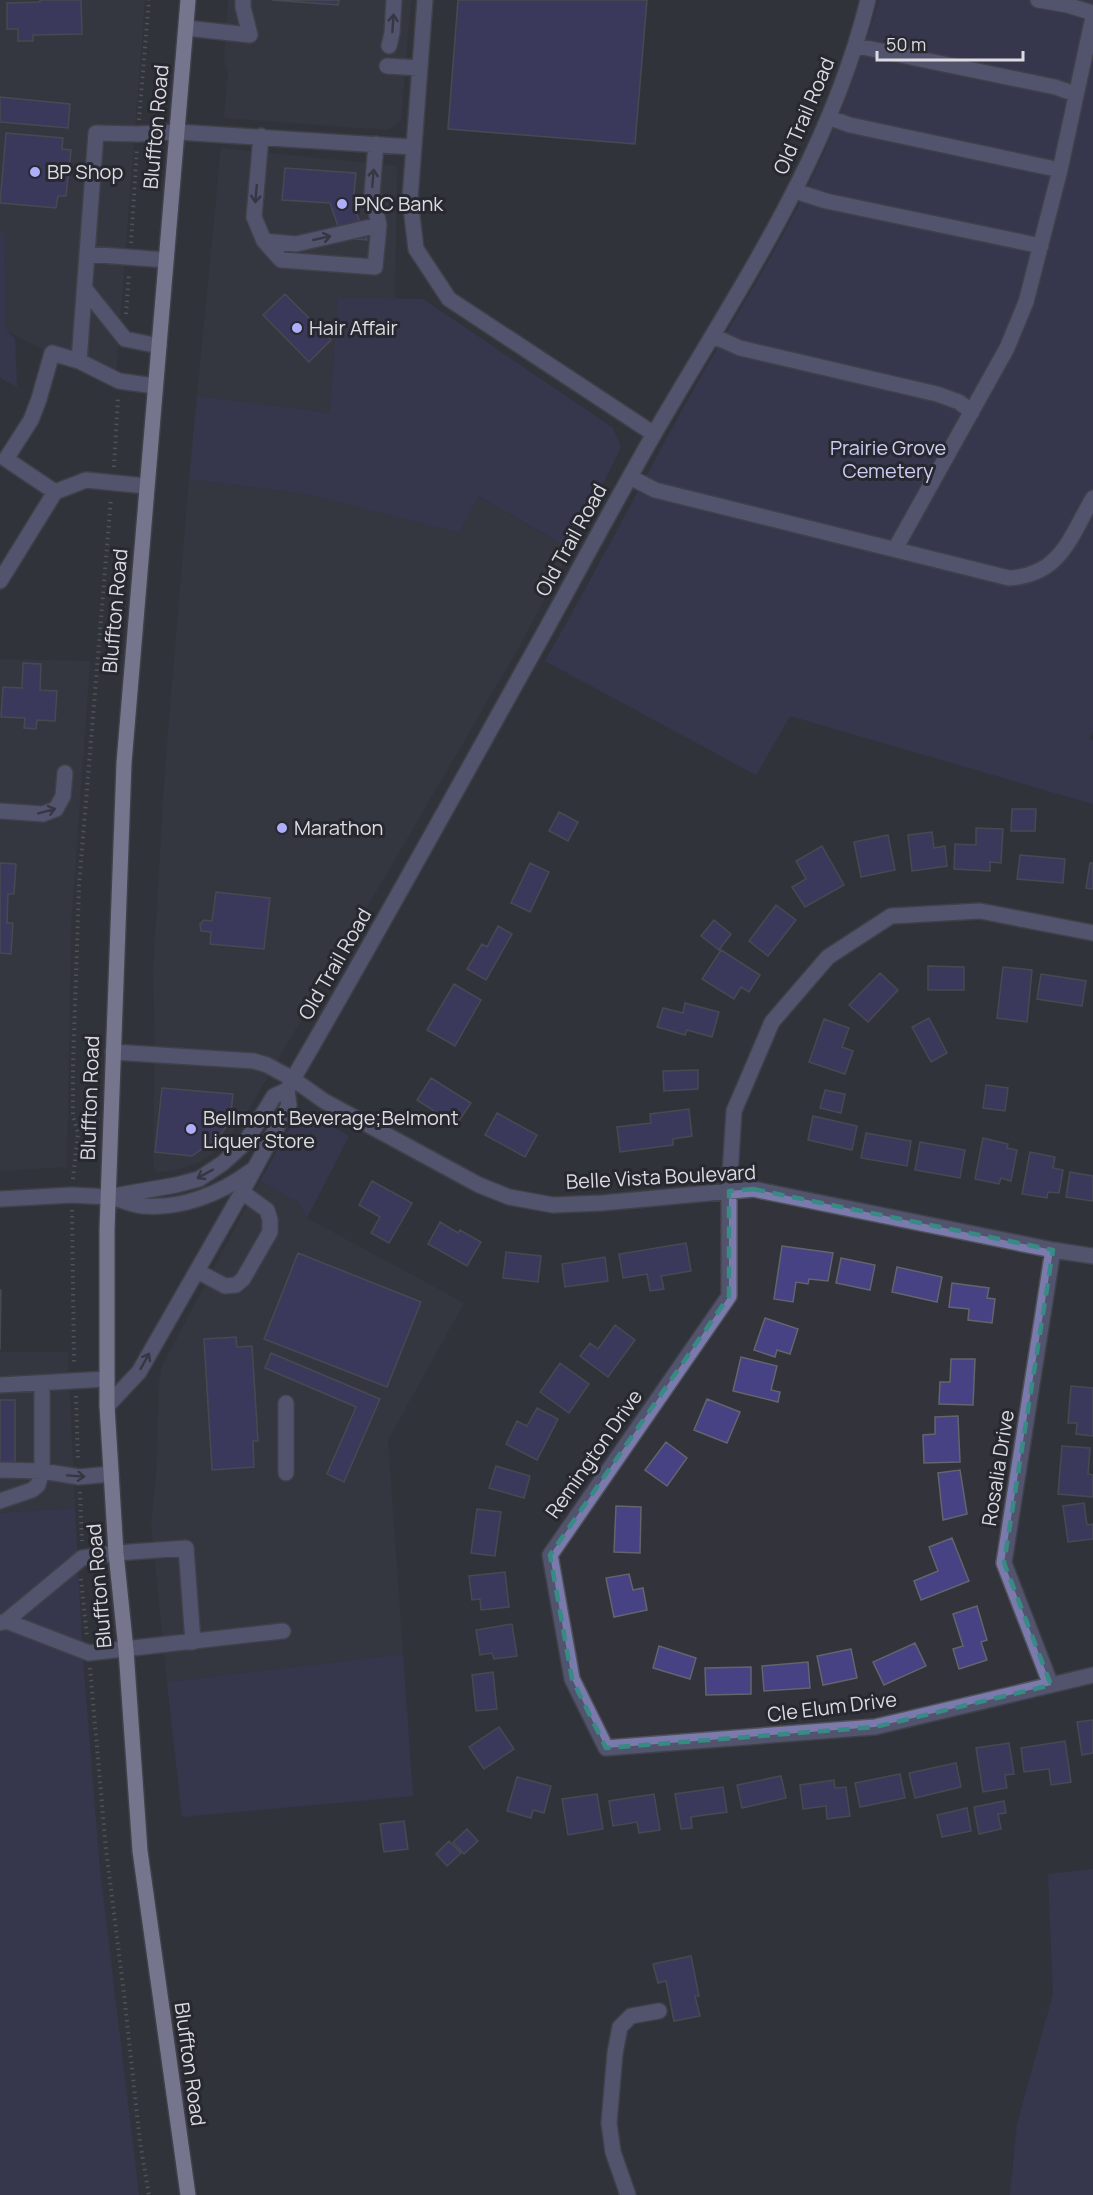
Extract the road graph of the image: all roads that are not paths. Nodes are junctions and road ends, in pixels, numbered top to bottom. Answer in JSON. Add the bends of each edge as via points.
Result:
{"nodes":[{"id":1,"x":188,"y":0,"type":"edge"},
{"id":2,"x":243,"y":0,"type":"edge"},
{"id":3,"x":394,"y":0,"type":"edge"},
{"id":4,"x":425,"y":0,"type":"edge"},
{"id":5,"x":868,"y":0,"type":"edge"},
{"id":6,"x":1038,"y":0,"type":"edge"},
{"id":7,"x":1093,"y":15,"type":"edge"},
{"id":8,"x":186,"y":28,"type":"junction"},
{"id":9,"x":389,"y":46,"type":"dead end"},
{"id":10,"x":857,"y":46,"type":"junction"},
{"id":11,"x":387,"y":66,"type":"dead end"},
{"id":12,"x":420,"y":68,"type":"junction"},
{"id":13,"x":1075,"y":94,"type":"junction"},
{"id":14,"x":830,"y":118,"type":"junction"},
{"id":15,"x":177,"y":132,"type":"junction"},
{"id":16,"x":261,"y":136,"type":"junction"},
{"id":17,"x":376,"y":144,"type":"junction"},
{"id":18,"x":413,"y":147,"type":"junction"},
{"id":19,"x":1060,"y":170,"type":"junction"},
{"id":20,"x":795,"y":191,"type":"junction"},
{"id":21,"x":379,"y":225,"type":"junction"},
{"id":22,"x":264,"y":241,"type":"junction"},
{"id":23,"x":1041,"y":246,"type":"junction"},
{"id":24,"x":87,"y":254,"type":"junction"},
{"id":25,"x":166,"y":260,"type":"junction"},
{"id":26,"x":85,"y":289,"type":"junction"},
{"id":27,"x":713,"y":336,"type":"junction"},
{"id":28,"x":159,"y":346,"type":"junction"},
{"id":29,"x":80,"y":361,"type":"junction"},
{"id":30,"x":155,"y":386,"type":"junction"},
{"id":31,"x":972,"y":412,"type":"junction"},
{"id":32,"x":654,"y":434,"type":"junction"},
{"id":33,"x":3,"y":463,"type":"edge"},
{"id":34,"x":630,"y":477,"type":"junction"},
{"id":35,"x":146,"y":486,"type":"junction"},
{"id":36,"x":55,"y":492,"type":"junction"},
{"id":37,"x":1092,"y":501,"type":"edge"},
{"id":38,"x":895,"y":549,"type":"junction"},
{"id":39,"x":0,"y":581,"type":"edge"},
{"id":40,"x":65,"y":774,"type":"dead end"},
{"id":41,"x":0,"y":812,"type":"edge"},
{"id":42,"x":1093,"y":933,"type":"edge"},
{"id":43,"x":113,"y":1052,"type":"junction"},
{"id":44,"x":290,"y":1084,"type":"junction"},
{"id":45,"x":255,"y":1168,"type":"junction"},
{"id":46,"x":729,"y":1191,"type":"junction"},
{"id":47,"x":242,"y":1192,"type":"junction"},
{"id":48,"x":108,"y":1197,"type":"junction"},
{"id":49,"x":0,"y":1199,"type":"edge"},
{"id":50,"x":1053,"y":1250,"type":"junction"},
{"id":51,"x":1093,"y":1256,"type":"edge"},
{"id":52,"x":197,"y":1271,"type":"junction"},
{"id":53,"x":108,"y":1379,"type":"junction"},
{"id":54,"x":42,"y":1384,"type":"junction"},
{"id":55,"x":0,"y":1385,"type":"edge"},
{"id":56,"x":286,"y":1403,"type":"dead end"},
{"id":57,"x":107,"y":1406,"type":"junction"},
{"id":58,"x":0,"y":1470,"type":"edge"},
{"id":59,"x":42,"y":1471,"type":"junction"},
{"id":60,"x":286,"y":1473,"type":"dead end"},
{"id":61,"x":111,"y":1474,"type":"junction"},
{"id":62,"x":0,"y":1501,"type":"edge"},
{"id":63,"x":116,"y":1553,"type":"junction"},
{"id":64,"x":3,"y":1622,"type":"edge"},
{"id":65,"x":283,"y":1631,"type":"dead end"},
{"id":66,"x":193,"y":1642,"type":"junction"},
{"id":67,"x":126,"y":1650,"type":"junction"},
{"id":68,"x":1093,"y":1675,"type":"edge"},
{"id":69,"x":1051,"y":1685,"type":"junction"},
{"id":70,"x":606,"y":1748,"type":"joint"},
{"id":71,"x":659,"y":2011,"type":"dead end"},
{"id":72,"x":188,"y":2195,"type":"edge"},
{"id":73,"x":628,"y":2195,"type":"edge"}],
"edges":[{"from":1,"to":8,"type":"main road","name":"Bluffton Road"},
{"from":2,"to":8,"type":"street","via":[[250,35]]},
{"from":9,"to":3,"type":"street","one_way":true},
{"from":4,"to":12,"type":"street"},
{"from":5,"to":10,"type":"street","name":"Old Trail Road"},
{"from":6,"to":7,"type":"street"},
{"from":7,"to":13,"type":"street"},
{"from":8,"to":15,"type":"main road","name":"Bluffton Road"},
{"from":10,"to":13,"type":"street"},
{"from":10,"to":14,"type":"street","name":"Old Trail Road"},
{"from":11,"to":12,"type":"street"},
{"from":12,"to":18,"type":"street"},
{"from":13,"to":19,"type":"street"},
{"from":14,"to":19,"type":"street"},
{"from":14,"to":20,"type":"street","name":"Old Trail Road"},
{"from":15,"to":16,"type":"street"},
{"from":15,"to":24,"type":"street","via":[[96,133]]},
{"from":15,"to":25,"type":"main road","name":"Bluffton Road"},
{"from":16,"to":17,"type":"street"},
{"from":16,"to":22,"type":"street","one_way":true,"via":[[254,217]]},
{"from":17,"to":18,"type":"street"},
{"from":21,"to":17,"type":"street","one_way":true,"via":[[372,193]]},
{"from":18,"to":32,"type":"street","via":[[410,199],[416,249],[449,299]]},
{"from":19,"to":23,"type":"street"},
{"from":20,"to":23,"type":"street"},
{"from":20,"to":27,"type":"street","name":"Old Trail Road"},
{"from":22,"to":21,"type":"street","one_way":true,"via":[[296,244]]},
{"from":21,"to":22,"type":"street","via":[[375,267],[281,260]]},
{"from":23,"to":31,"type":"street","via":[[1017,324]]},
{"from":24,"to":25,"type":"street"},
{"from":24,"to":26,"type":"street"},
{"from":25,"to":28,"type":"main road","name":"Bluffton Road"},
{"from":26,"to":28,"type":"street","via":[[125,339]]},
{"from":26,"to":29,"type":"street"},
{"from":27,"to":31,"type":"street","via":[[740,348],[937,394]]},
{"from":27,"to":32,"type":"street","name":"Old Trail Road"},
{"from":28,"to":30,"type":"main road","name":"Bluffton Road"},
{"from":29,"to":30,"type":"street","via":[[119,381]]},
{"from":29,"to":33,"type":"street","via":[[52,353],[31,420]]},
{"from":30,"to":35,"type":"main road","name":"Bluffton Road"},
{"from":31,"to":38,"type":"street"},
{"from":32,"to":34,"type":"street","name":"Old Trail Road"},
{"from":33,"to":36,"type":"street"},
{"from":34,"to":38,"type":"street","via":[[655,490]]},
{"from":34,"to":44,"type":"street","name":"Old Trail Road"},
{"from":35,"to":36,"type":"street","via":[[86,480]]},
{"from":35,"to":43,"type":"main road","name":"Bluffton Road","via":[[124,763]]},
{"from":36,"to":39,"type":"street"},
{"from":37,"to":38,"type":"street","via":[[1060,554],[1048,567],[1024,577],[1010,578]]},
{"from":41,"to":40,"type":"street","one_way":true,"via":[[42,814],[56,809],[63,796]]},
{"from":42,"to":46,"type":"street","name":"Remington Drive","via":[[980,911],[891,916],[828,957],[772,1022],[734,1111]]},
{"from":43,"to":44,"type":"street","name":"Belle Vista Boulevard","via":[[254,1061],[267,1065]]},
{"from":43,"to":48,"type":"main road","name":"Bluffton Road"},
{"from":44,"to":45,"type":"street","name":"Old Trail Road","via":[[289,1105]]},
{"from":44,"to":46,"type":"street","name":"Belle Vista Boulevard","via":[[479,1185],[509,1197],[553,1204],[592,1204]]},
{"from":44,"to":48,"type":"street","name":"Old Trail Road","one_way":true,"via":[[274,1096],[245,1143],[199,1179]]},
{"from":45,"to":47,"type":"street","name":"Old Trail Road"},
{"from":45,"to":48,"type":"street","name":"Old Trail Road","via":[[235,1183],[200,1199],[172,1206],[141,1206]]},
{"from":46,"to":50,"type":"street","name":"Belle Vista Boulevard","via":[[753,1189]]},
{"from":46,"to":70,"type":"street","name":"Remington Drive","via":[[729,1296],[550,1555],[572,1679]]},
{"from":47,"to":52,"type":"street","name":"Old Trail Road"},
{"from":47,"to":52,"type":"street","via":[[267,1210],[270,1220],[270,1232],[249,1270],[236,1285],[225,1286]]},
{"from":48,"to":49,"type":"street"},
{"from":48,"to":53,"type":"main road","name":"Bluffton Road"},
{"from":50,"to":51,"type":"street","name":"Belle Vista Boulevard"},
{"from":50,"to":69,"type":"street","name":"Rosalia Drive","via":[[1004,1563]]},
{"from":57,"to":52,"type":"street","name":"Old Trail Road","one_way":true,"via":[[139,1372]]},
{"from":53,"to":54,"type":"street"},
{"from":53,"to":57,"type":"main road","name":"Bluffton Road"},
{"from":54,"to":55,"type":"street"},
{"from":54,"to":59,"type":"street"},
{"from":56,"to":60,"type":"street"},
{"from":57,"to":61,"type":"main road","name":"Bluffton Road"},
{"from":58,"to":59,"type":"street"},
{"from":59,"to":61,"type":"street","one_way":true,"via":[[79,1477]]},
{"from":59,"to":62,"type":"street","via":[[32,1490]]},
{"from":61,"to":63,"type":"main road","name":"Bluffton Road"},
{"from":63,"to":64,"type":"street","via":[[82,1558]]},
{"from":63,"to":66,"type":"street","via":[[186,1548]]},
{"from":63,"to":67,"type":"main road","name":"Bluffton Road"},
{"from":64,"to":67,"type":"street","via":[[89,1653]]},
{"from":65,"to":66,"type":"street"},
{"from":66,"to":67,"type":"street"},
{"from":67,"to":72,"type":"main road","name":"Bluffton Road","via":[[140,1851]]},
{"from":68,"to":69,"type":"street","name":"Cle Elum Drive"},
{"from":69,"to":70,"type":"street","name":"Cle Elum Drive","via":[[875,1727]]},
{"from":71,"to":73,"type":"street","via":[[631,2016],[620,2026],[615,2053],[609,2123],[613,2152]]}]}
